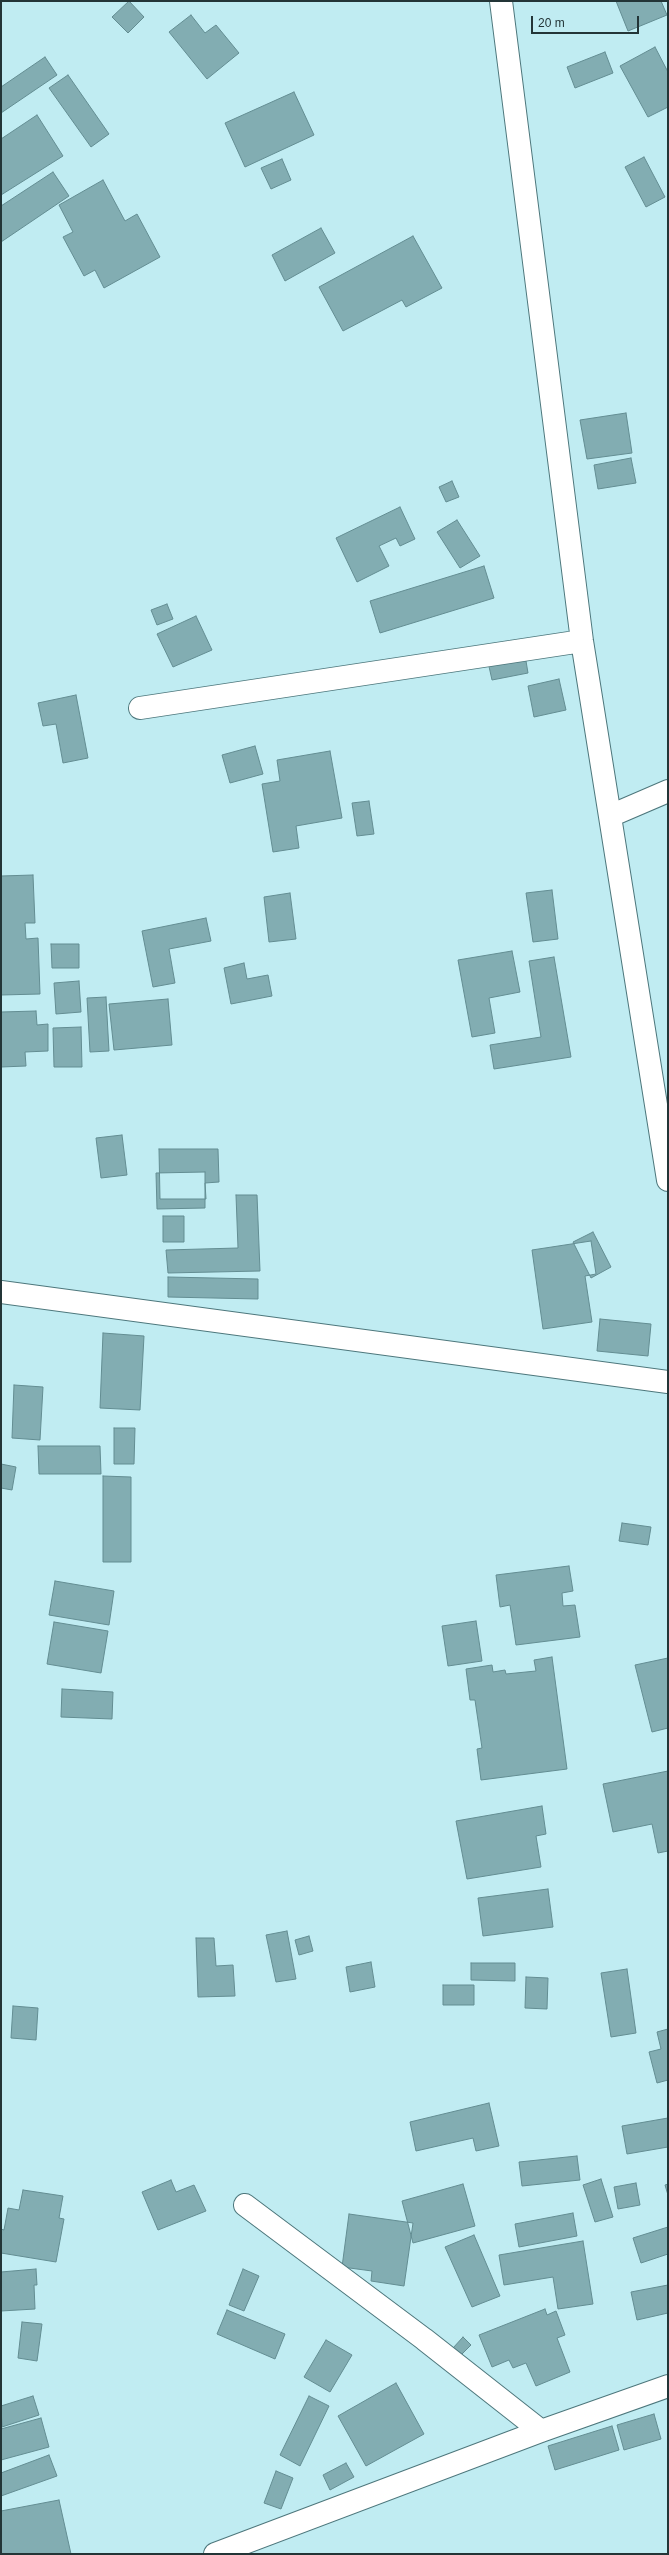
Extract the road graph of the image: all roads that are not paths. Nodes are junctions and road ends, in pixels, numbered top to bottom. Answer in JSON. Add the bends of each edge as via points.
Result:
{"nodes":[{"id":1,"x":501,"y":1,"type":"edge"},
{"id":2,"x":582,"y":641,"type":"junction"},
{"id":3,"x":140,"y":708,"type":"dead end"},
{"id":4,"x":668,"y":791,"type":"edge"},
{"id":5,"x":610,"y":816,"type":"junction"},
{"id":6,"x":668,"y":1180,"type":"edge"},
{"id":7,"x":1,"y":1292,"type":"edge"},
{"id":8,"x":668,"y":1382,"type":"edge"},
{"id":9,"x":244,"y":2205,"type":"dead end"},
{"id":10,"x":668,"y":2386,"type":"edge"},
{"id":11,"x":541,"y":2431,"type":"junction"},
{"id":12,"x":215,"y":2554,"type":"edge"}],
"edges":[{"from":1,"to":2,"type":"street"},
{"from":2,"to":3,"type":"street"},
{"from":2,"to":5,"type":"street"},
{"from":4,"to":5,"type":"street"},
{"from":5,"to":6,"type":"street"},
{"from":7,"to":8,"type":"street"},
{"from":9,"to":11,"type":"street","via":[[424,2339]]},
{"from":10,"to":11,"type":"street"},
{"from":11,"to":12,"type":"street"}]}
